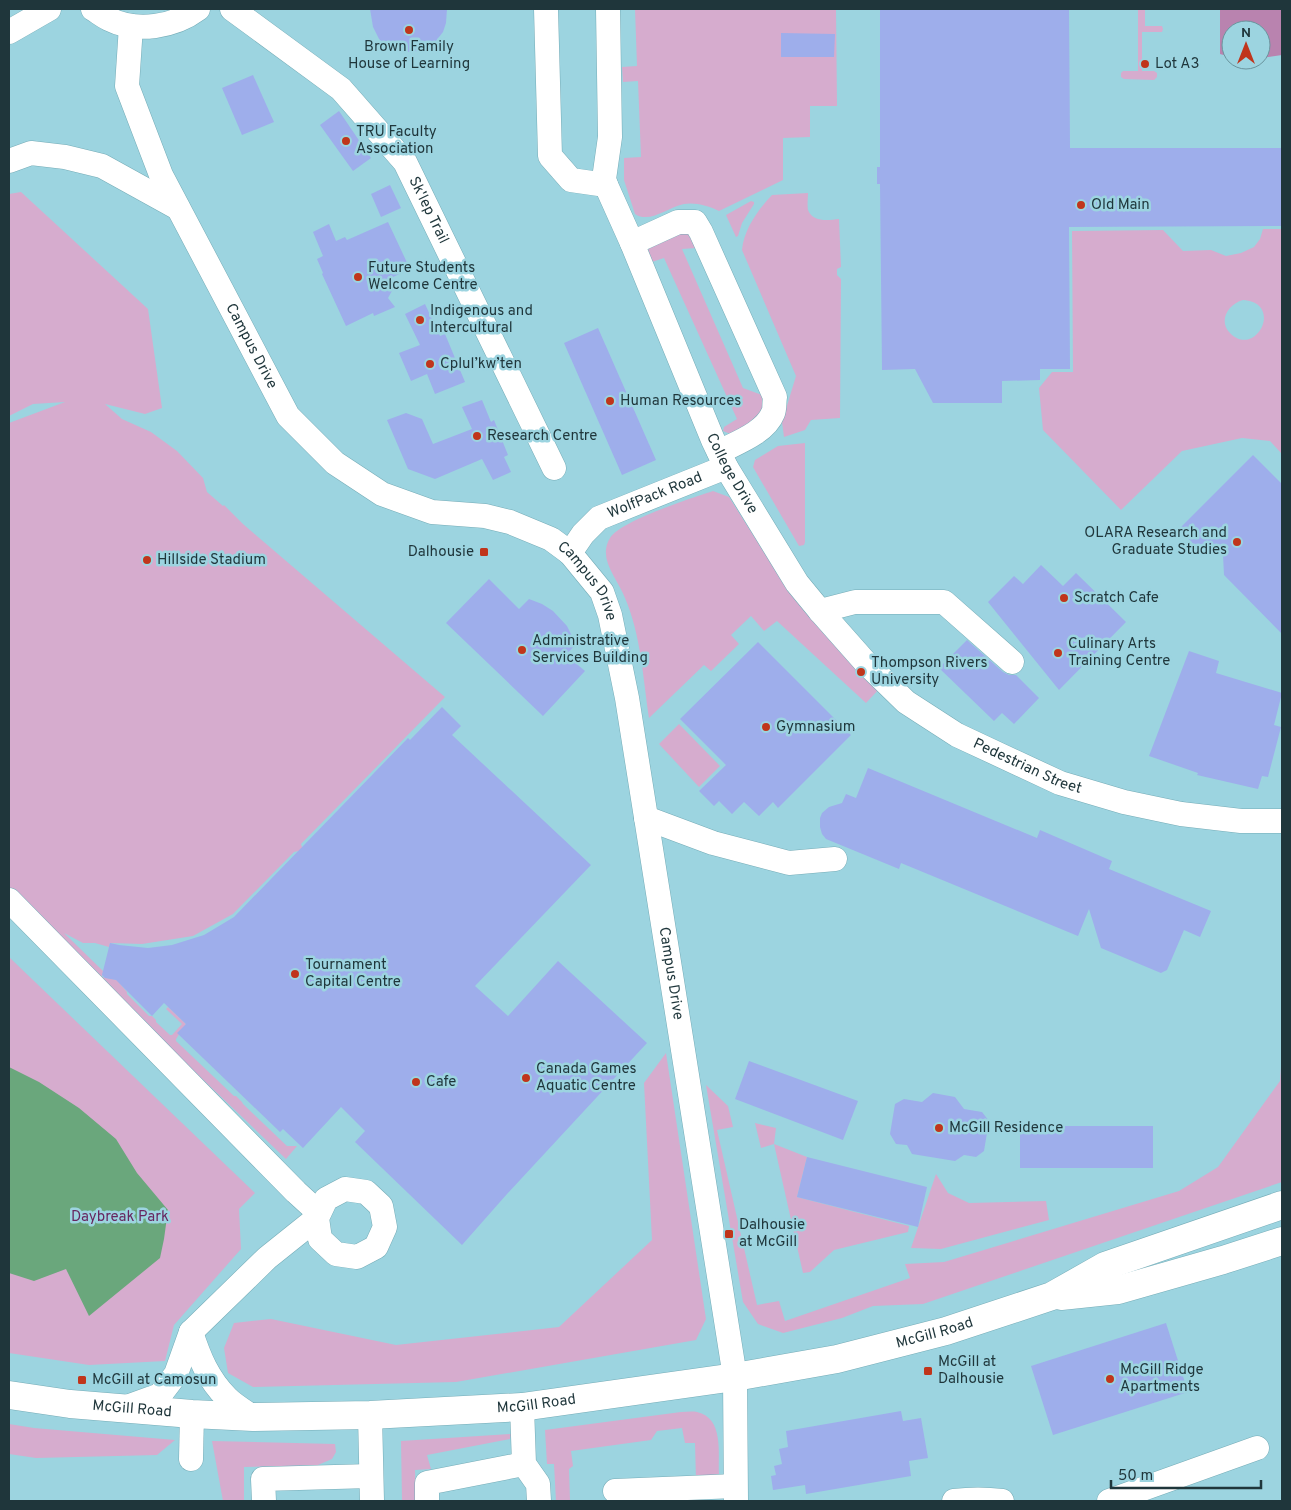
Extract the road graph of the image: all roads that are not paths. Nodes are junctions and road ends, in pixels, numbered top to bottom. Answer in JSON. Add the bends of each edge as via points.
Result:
{"nodes":[{"id":1,"x":49,"y":9,"type":"edge"},
{"id":2,"x":92,"y":9,"type":"edge"},
{"id":3,"x":198,"y":9,"type":"edge"},
{"id":4,"x":232,"y":9,"type":"edge"},
{"id":5,"x":546,"y":9,"type":"edge"},
{"id":6,"x":608,"y":9,"type":"edge"},
{"id":7,"x":132,"y":26,"type":"junction"},
{"id":8,"x":9,"y":32,"type":"edge"},
{"id":9,"x":9,"y":161,"type":"edge"},
{"id":10,"x":606,"y":185,"type":"junction"},
{"id":11,"x":178,"y":208,"type":"junction"},
{"id":12,"x":632,"y":242,"type":"junction"},
{"id":13,"x":722,"y":460,"type":"junction"},
{"id":14,"x":554,"y":468,"type":"dead end"},
{"id":15,"x":570,"y":553,"type":"junction"},
{"id":16,"x":820,"y":611,"type":"junction"},
{"id":17,"x":1012,"y":662,"type":"dead end"},
{"id":18,"x":646,"y":818,"type":"junction"},
{"id":19,"x":1282,"y":821,"type":"edge"},
{"id":20,"x":835,"y":859,"type":"dead end"},
{"id":21,"x":9,"y":900,"type":"edge"},
{"id":22,"x":1282,"y":1205,"type":"edge"},
{"id":23,"x":1282,"y":1241,"type":"edge"},
{"id":24,"x":1052,"y":1296,"type":"junction"},
{"id":25,"x":191,"y":1332,"type":"junction"},
{"id":26,"x":735,"y":1377,"type":"junction"},
{"id":27,"x":9,"y":1395,"type":"edge"},
{"id":28,"x":522,"y":1407,"type":"junction"},
{"id":29,"x":124,"y":1408,"type":"junction"},
{"id":30,"x":192,"y":1414,"type":"junction"},
{"id":31,"x":370,"y":1416,"type":"junction"},
{"id":32,"x":253,"y":1417,"type":"junction"},
{"id":33,"x":1256,"y":1448,"type":"dead end"},
{"id":34,"x":191,"y":1459,"type":"dead end"},
{"id":35,"x":524,"y":1464,"type":"junction"},
{"id":36,"x":371,"y":1476,"type":"junction"},
{"id":37,"x":616,"y":1491,"type":"dead end"},
{"id":38,"x":736,"y":1494,"type":"edge"},
{"id":39,"x":264,"y":1501,"type":"edge"},
{"id":40,"x":372,"y":1501,"type":"edge"},
{"id":41,"x":427,"y":1501,"type":"edge"},
{"id":42,"x":539,"y":1501,"type":"edge"},
{"id":43,"x":954,"y":1501,"type":"edge"},
{"id":44,"x":1002,"y":1501,"type":"edge"},
{"id":45,"x":1109,"y":1501,"type":"edge"}],
"edges":[{"from":1,"to":8,"type":"street"},
{"from":2,"to":7,"type":"street","via":[[110,20]]},
{"from":3,"to":7,"type":"street","via":[[176,21]]},
{"from":4,"to":14,"type":"street","name":"Sk'lep Trail","via":[[341,89],[405,162]]},
{"from":5,"to":10,"type":"street","via":[[550,156],[572,180]]},
{"from":6,"to":10,"type":"street","via":[[610,137]]},
{"from":7,"to":11,"type":"street","name":"Campus Drive","via":[[128,86],[161,175]]},
{"from":9,"to":11,"type":"street","via":[[31,153],[102,166]]},
{"from":10,"to":12,"type":"street","name":"College Drive"},
{"from":11,"to":15,"type":"street","name":"Campus Drive","via":[[288,416],[335,463],[382,494],[432,512],[485,516],[510,522],[551,539]]},
{"from":12,"to":13,"type":"street","name":"College Drive"},
{"from":12,"to":13,"type":"street","name":"WolfPack Road","via":[[678,222],[695,222],[775,397],[774,412],[767,423]]},
{"from":13,"to":15,"type":"street","name":"WolfPack Road","via":[[599,518]]},
{"from":13,"to":16,"type":"street","name":"College Drive","via":[[797,583]]},
{"from":15,"to":18,"type":"street","name":"Campus Drive","via":[[602,592],[610,615]]},
{"from":16,"to":17,"type":"street","via":[[855,602],[944,602]]},
{"from":16,"to":19,"type":"street","name":"Pedestrian Street","via":[[906,702],[957,734],[1011,761],[1060,783],[1124,802],[1181,814],[1241,821]]},
{"from":18,"to":20,"type":"street","via":[[713,842],[789,863]]},
{"from":18,"to":26,"type":"street","name":"Campus Drive"},
{"from":21,"to":25,"type":"street","via":[[318,1216],[267,1258]]},
{"from":22,"to":24,"type":"main road","name":"McGill Road","via":[[1105,1266]]},
{"from":23,"to":24,"type":"main road","name":"McGill Road","via":[[1118,1290]]},
{"from":24,"to":26,"type":"main road","name":"McGill Road","via":[[946,1331],[836,1359]]},
{"from":25,"to":29,"type":"street","via":[[176,1374],[160,1395]]},
{"from":25,"to":32,"type":"street","via":[[201,1362],[213,1383]]},
{"from":26,"to":28,"type":"main road","name":"McGill Road"},
{"from":26,"to":38,"type":"street","name":"Campus Drive"},
{"from":27,"to":29,"type":"main road","name":"McGill Road"},
{"from":28,"to":31,"type":"main road","name":"McGill Road"},
{"from":28,"to":35,"type":"street"},
{"from":29,"to":30,"type":"main road","name":"McGill Road"},
{"from":30,"to":32,"type":"main road","name":"McGill Road"},
{"from":30,"to":34,"type":"street"},
{"from":31,"to":32,"type":"main road","name":"McGill Road"},
{"from":31,"to":36,"type":"street"},
{"from":33,"to":45,"type":"street"},
{"from":35,"to":41,"type":"street","via":[[427,1483]]},
{"from":35,"to":42,"type":"street","via":[[538,1484]]},
{"from":36,"to":39,"type":"street","via":[[264,1479]]},
{"from":36,"to":40,"type":"street"},
{"from":37,"to":38,"type":"street"},
{"from":43,"to":44,"type":"street"}]}
